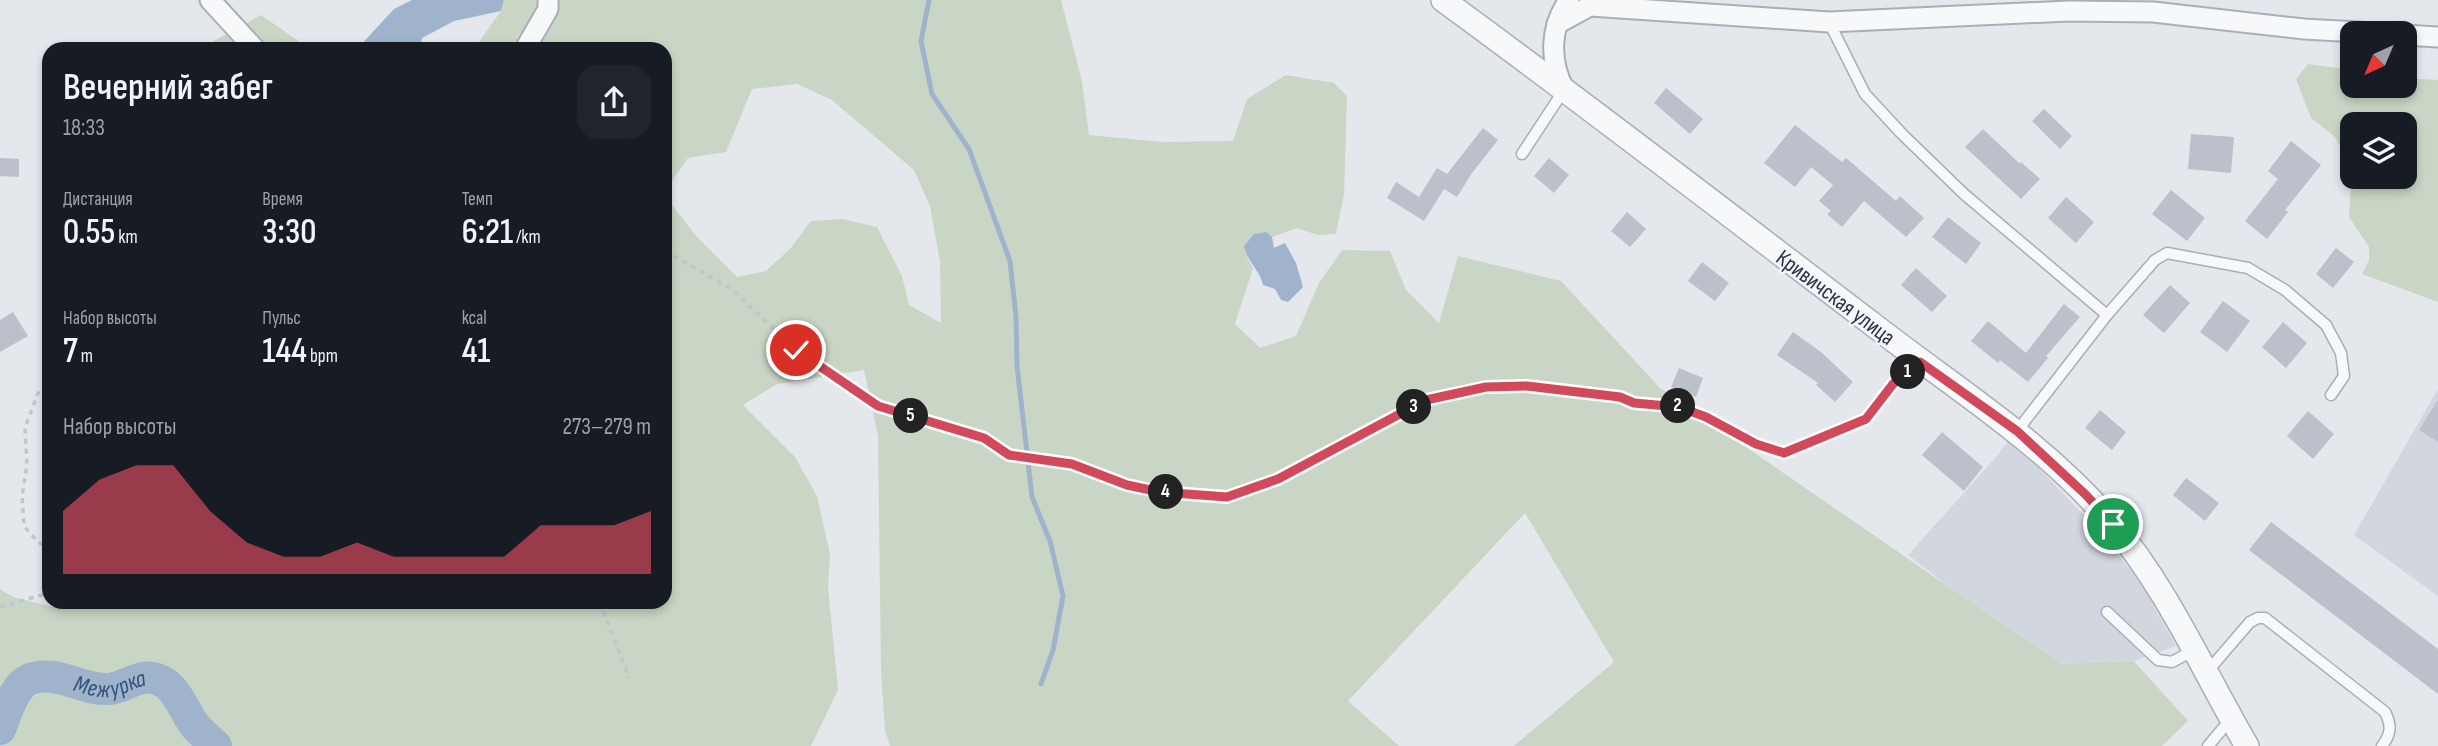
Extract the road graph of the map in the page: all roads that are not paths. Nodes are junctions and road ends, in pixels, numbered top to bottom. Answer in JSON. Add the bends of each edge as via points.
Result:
{"nodes":[{"id":1,"x":210,"y":0,"type":"edge"},
{"id":2,"x":548,"y":0,"type":"edge"},
{"id":3,"x":1443,"y":0,"type":"edge"},
{"id":4,"x":1569,"y":0,"type":"edge"},
{"id":5,"x":2073,"y":6,"type":"edge"},
{"id":6,"x":1829,"y":22,"type":"junction"},
{"id":7,"x":1557,"y":24,"type":"junction"},
{"id":8,"x":2340,"y":31,"type":"edge"},
{"id":9,"x":2417,"y":36,"type":"edge"},
{"id":10,"x":2438,"y":37,"type":"edge"},
{"id":11,"x":249,"y":42,"type":"edge"},
{"id":12,"x":529,"y":42,"type":"edge"},
{"id":13,"x":1564,"y":89,"type":"junction"},
{"id":14,"x":1522,"y":154,"type":"dead end"},
{"id":15,"x":2107,"y":315,"type":"junction"},
{"id":16,"x":2331,"y":395,"type":"dead end"},
{"id":17,"x":2017,"y":431,"type":"junction"},
{"id":18,"x":2106,"y":612,"type":"dead end"},
{"id":19,"x":2194,"y":650,"type":"junction"},
{"id":20,"x":2206,"y":672,"type":"junction"},
{"id":21,"x":2231,"y":719,"type":"junction"},
{"id":22,"x":2208,"y":746,"type":"edge"},
{"id":23,"x":2246,"y":746,"type":"edge"},
{"id":24,"x":2382,"y":746,"type":"edge"}],
"edges":[{"from":1,"to":11,"type":"street"},
{"from":2,"to":12,"type":"street","via":[[548,9]]},
{"from":3,"to":13,"type":"street","name":"Кривичская улица"},
{"from":4,"to":7,"type":"street"},
{"from":5,"to":6,"type":"street"},
{"from":5,"to":8,"type":"street"},
{"from":6,"to":7,"type":"street","via":[[1590,6]]},
{"from":6,"to":15,"type":"lane","via":[[1865,94],[1902,134],[1964,194]]},
{"from":7,"to":13,"type":"street","via":[[1555,62]]},
{"from":9,"to":10,"type":"street"},
{"from":13,"to":14,"type":"lane"},
{"from":13,"to":17,"type":"street","name":"Кривичская улица"},
{"from":15,"to":16,"type":"lane","via":[[2166,253],[2248,268],[2285,290],[2326,325],[2341,353],[2344,376]]},
{"from":15,"to":17,"type":"lane"},
{"from":17,"to":19,"type":"street","name":"Кривичская улица","via":[[2119,532],[2150,574]]},
{"from":18,"to":19,"type":"lane","via":[[2158,660],[2172,662]]},
{"from":19,"to":20,"type":"street","name":"Кривичская улица"},
{"from":20,"to":21,"type":"street","name":"Кривичская улица"},
{"from":20,"to":24,"type":"lane","via":[[2250,622],[2265,618],[2385,712],[2390,734]]},
{"from":21,"to":22,"type":"lane"},
{"from":21,"to":23,"type":"street","name":"Кривичская улица"}]}
